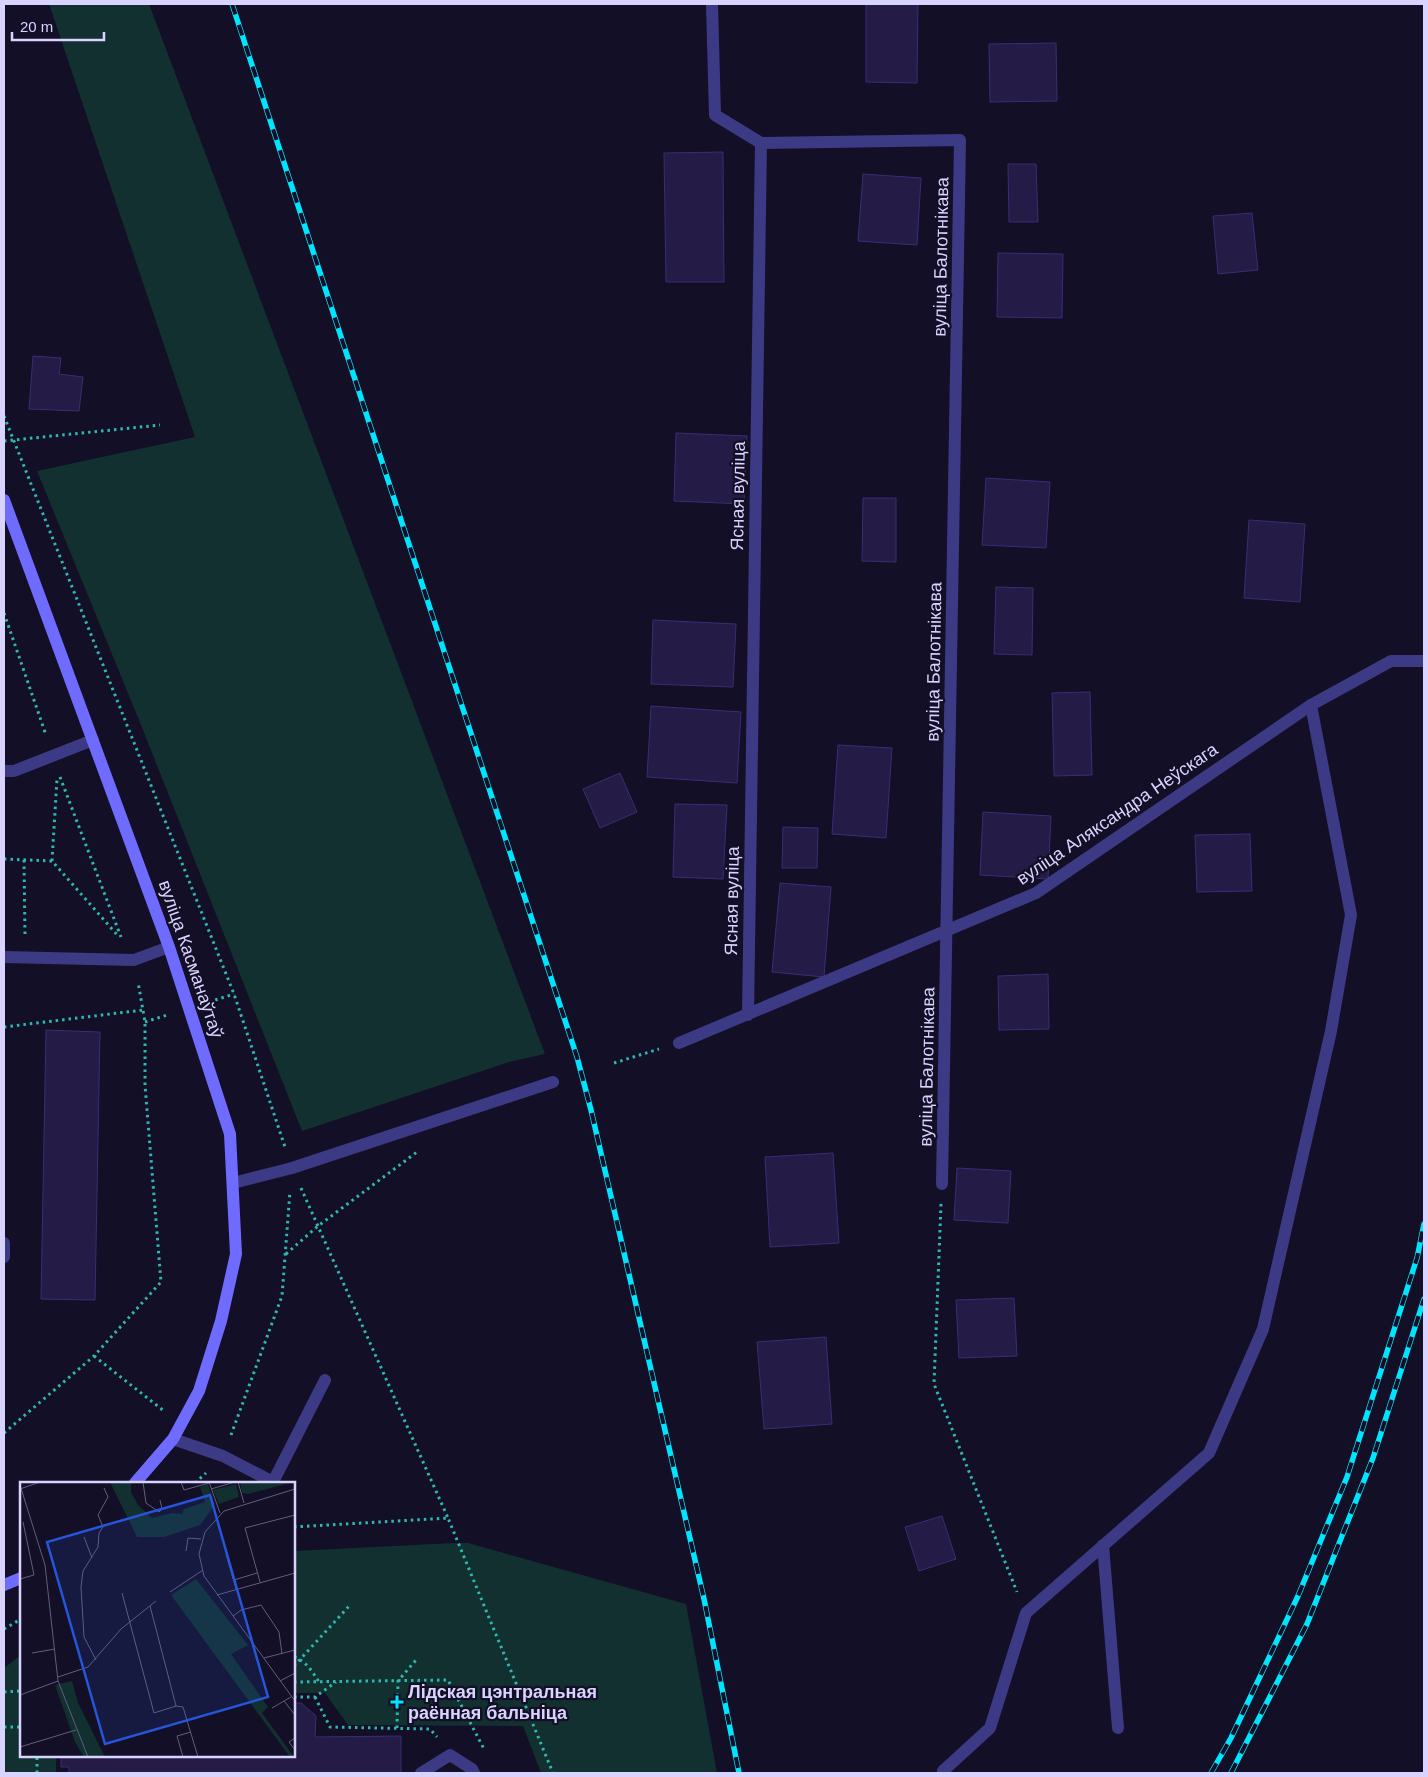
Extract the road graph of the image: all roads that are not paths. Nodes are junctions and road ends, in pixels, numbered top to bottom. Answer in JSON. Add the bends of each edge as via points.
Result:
{"nodes":[{"id":1,"x":712,"y":4,"type":"edge"},
{"id":2,"x":761,"y":143,"type":"junction"},
{"id":3,"x":4,"y":500,"type":"edge"},
{"id":4,"x":1424,"y":661,"type":"edge"},
{"id":5,"x":1311,"y":704,"type":"junction"},
{"id":6,"x":93,"y":740,"type":"junction"},
{"id":7,"x":4,"y":771,"type":"edge"},
{"id":8,"x":948,"y":930,"type":"junction"},
{"id":9,"x":169,"y":947,"type":"junction"},
{"id":10,"x":4,"y":957,"type":"edge"},
{"id":11,"x":748,"y":1015,"type":"junction"},
{"id":12,"x":679,"y":1043,"type":"road end"},
{"id":13,"x":553,"y":1082,"type":"dead end"},
{"id":14,"x":233,"y":1183,"type":"junction"},
{"id":15,"x":942,"y":1184,"type":"road end"},
{"id":16,"x":4,"y":1243,"type":"edge"},
{"id":17,"x":4,"y":1257,"type":"edge"},
{"id":18,"x":325,"y":1380,"type":"dead end"},
{"id":19,"x":173,"y":1439,"type":"junction"},
{"id":20,"x":136,"y":1482,"type":"edge"},
{"id":21,"x":1103,"y":1545,"type":"junction"},
{"id":22,"x":20,"y":1578,"type":"edge"},
{"id":23,"x":4,"y":1585,"type":"edge"},
{"id":24,"x":1118,"y":1728,"type":"dead end"},
{"id":25,"x":421,"y":1773,"type":"edge"},
{"id":26,"x":474,"y":1773,"type":"edge"},
{"id":27,"x":943,"y":1773,"type":"edge"}],
"edges":[{"from":1,"to":2,"type":"street","via":[[715,115]]},
{"from":2,"to":8,"type":"street","name":"вуліца Балотнікава","via":[[960,140]]},
{"from":2,"to":11,"type":"street","name":"Ясная вуліца"},
{"from":3,"to":6,"type":"main road","name":"вуліца Касманаўтаў"},
{"from":4,"to":5,"type":"street","name":"вуліца Аляксандра Неўскага","via":[[1391,661]]},
{"from":5,"to":8,"type":"street","name":"вуліца Аляксандра Неўскага","via":[[1036,893]]},
{"from":5,"to":21,"type":"street","via":[[1351,915],[1331,1031],[1263,1329],[1208,1453]]},
{"from":6,"to":7,"type":"street","via":[[14,771]]},
{"from":6,"to":9,"type":"main road","name":"вуліца Касманаўтаў"},
{"from":8,"to":11,"type":"street","name":"вуліца Аляксандра Неўскага"},
{"from":8,"to":15,"type":"street","name":"вуліца Балотнікава"},
{"from":9,"to":10,"type":"street","via":[[134,960]]},
{"from":9,"to":14,"type":"main road","name":"вуліца Касманаўтаў","via":[[230,1134]]},
{"from":11,"to":12,"type":"street","name":"вуліца Аляксандра Неўскага"},
{"from":13,"to":14,"type":"street","via":[[292,1168]]},
{"from":14,"to":19,"type":"main road","name":"вуліца Касманаўтаў","via":[[236,1254],[221,1321],[199,1391]]},
{"from":16,"to":17,"type":"street"},
{"from":18,"to":19,"type":"street","via":[[273,1482],[224,1456]]},
{"from":19,"to":20,"type":"main road","name":"вуліца Касманаўтаў"},
{"from":21,"to":24,"type":"street"},
{"from":21,"to":27,"type":"street","via":[[1026,1614],[990,1728]]},
{"from":22,"to":23,"type":"main road"},
{"from":25,"to":26,"type":"street","via":[[450,1756]]}]}
